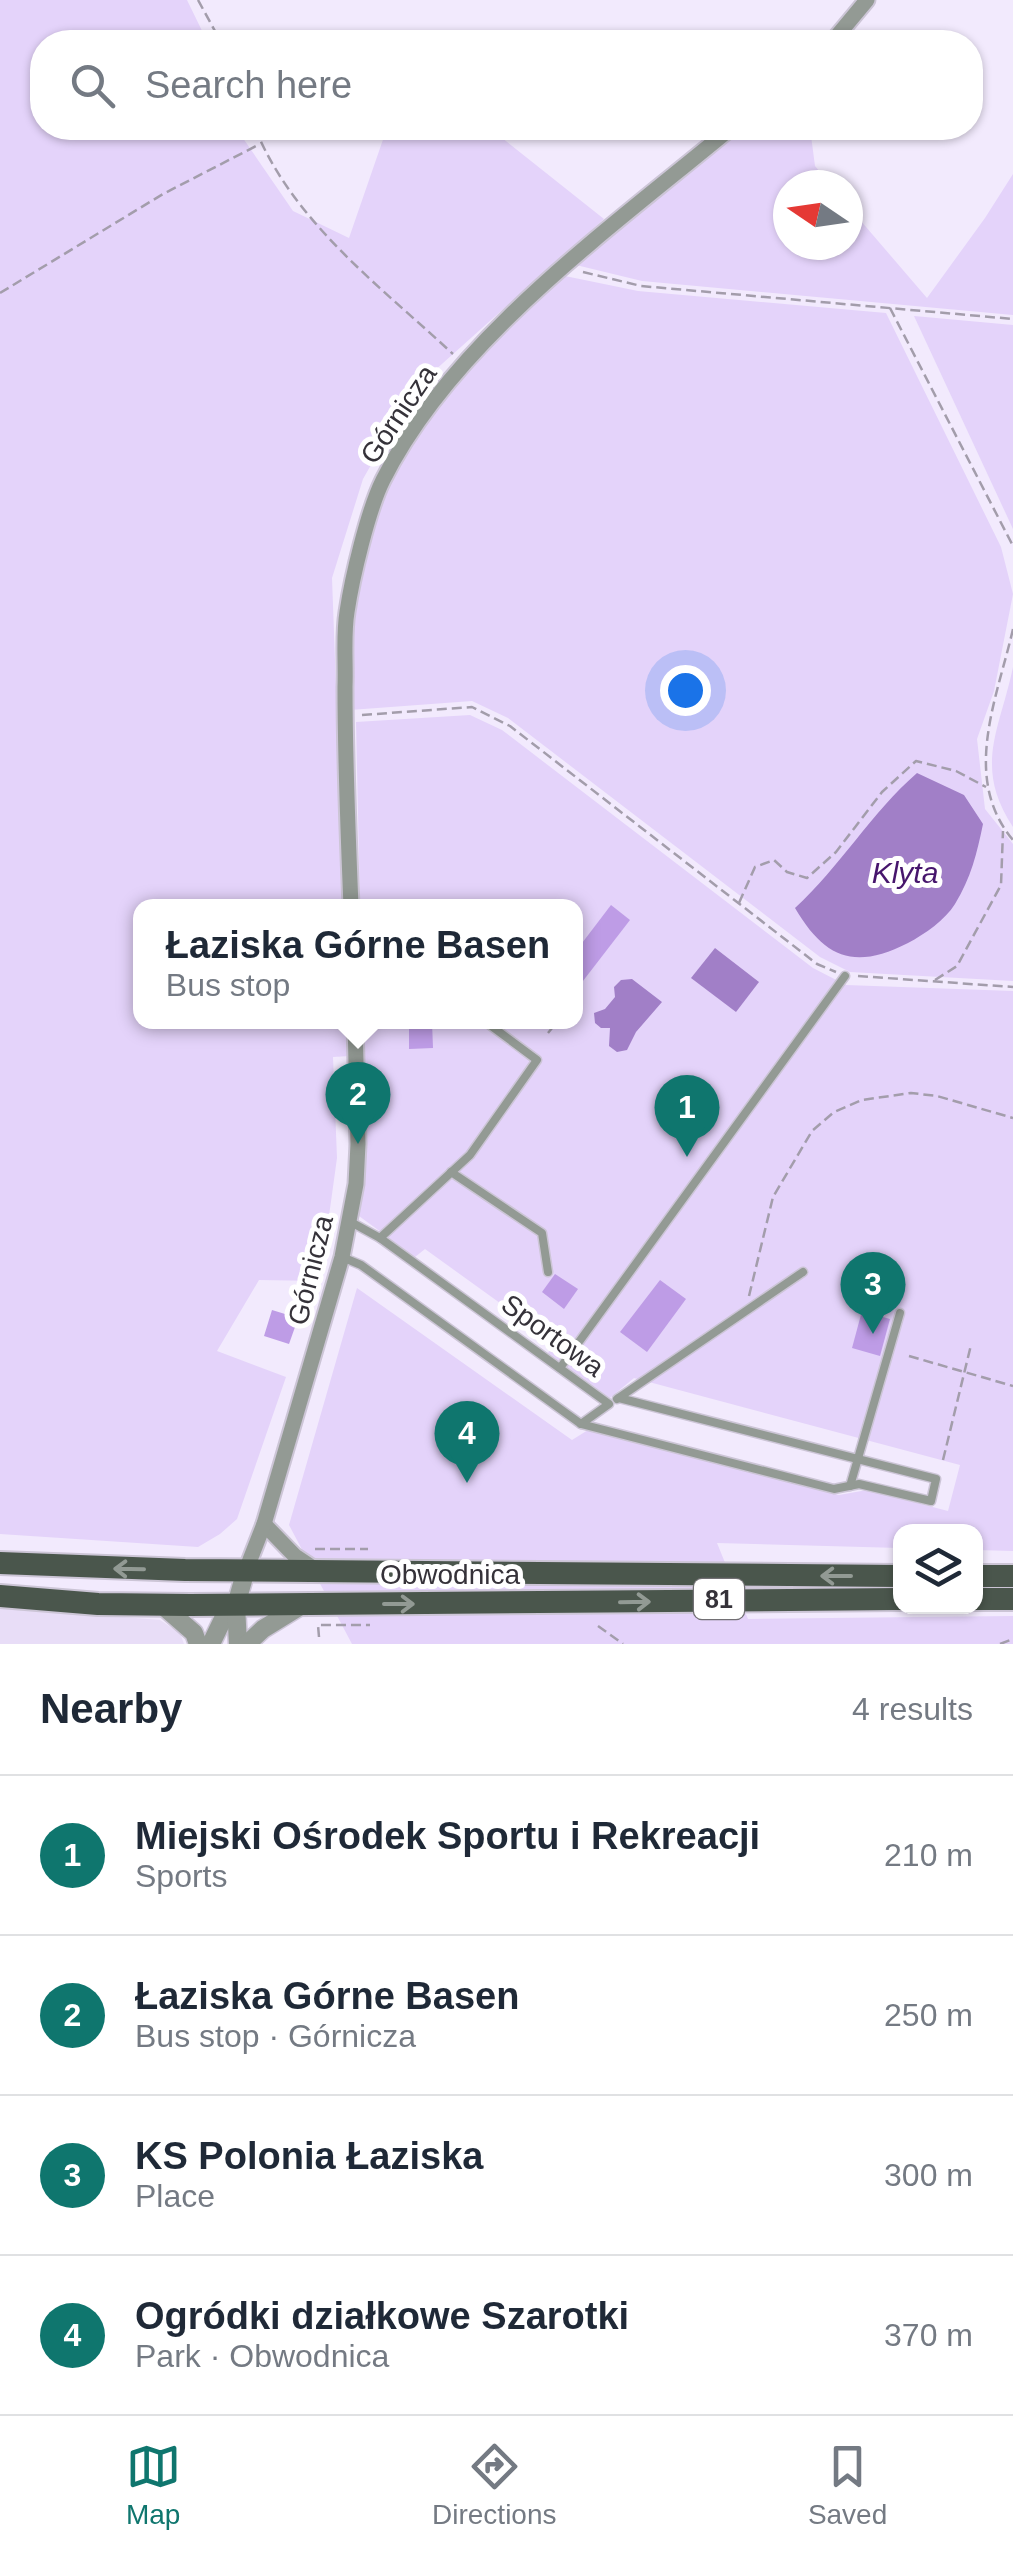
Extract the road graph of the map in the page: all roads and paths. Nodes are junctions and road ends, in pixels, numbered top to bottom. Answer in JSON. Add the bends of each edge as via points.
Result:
{"nodes":[{"id":1,"x":198,"y":0,"type":"edge"},
{"id":2,"x":867,"y":0,"type":"edge"},
{"id":3,"x":214,"y":30,"type":"edge"},
{"id":4,"x":842,"y":30,"type":"edge"},
{"id":5,"x":261,"y":140,"type":"edge"},
{"id":6,"x":717,"y":140,"type":"edge"},
{"id":7,"x":262,"y":143,"type":"junction"},
{"id":8,"x":564,"y":267,"type":"junction"},
{"id":9,"x":0,"y":292,"type":"edge"},
{"id":10,"x":890,"y":308,"type":"junction"},
{"id":11,"x":1013,"y":319,"type":"edge"},
{"id":12,"x":463,"y":363,"type":"junction"},
{"id":13,"x":1013,"y":546,"type":"edge"},
{"id":14,"x":1013,"y":629,"type":"edge"},
{"id":15,"x":345,"y":716,"type":"junction"},
{"id":16,"x":986,"y":788,"type":"junction"},
{"id":17,"x":1004,"y":829,"type":"junction"},
{"id":18,"x":1013,"y":840,"type":"edge"},
{"id":19,"x":351,"y":899,"type":"edge"},
{"id":20,"x":739,"y":904,"type":"junction"},
{"id":21,"x":845,"y":976,"type":"junction"},
{"id":22,"x":934,"y":981,"type":"junction"},
{"id":23,"x":1013,"y":987,"type":"edge"},
{"id":24,"x":355,"y":1029,"type":"edge"},
{"id":25,"x":495,"y":1029,"type":"edge"},
{"id":26,"x":551,"y":1029,"type":"edge"},
{"id":27,"x":548,"y":1033,"type":"dead end"},
{"id":28,"x":1013,"y":1118,"type":"edge"},
{"id":29,"x":451,"y":1172,"type":"junction"},
{"id":30,"x":349,"y":1221,"type":"junction"},
{"id":31,"x":380,"y":1238,"type":"junction"},
{"id":32,"x":342,"y":1257,"type":"junction"},
{"id":33,"x":548,"y":1272,"type":"dead end"},
{"id":34,"x":803,"y":1272,"type":"dead end"},
{"id":35,"x":746,"y":1311,"type":"junction"},
{"id":36,"x":900,"y":1314,"type":"dead end"},
{"id":37,"x":971,"y":1345,"type":"dead end"},
{"id":38,"x":909,"y":1356,"type":"dead end"},
{"id":39,"x":560,"y":1368,"type":"junction"},
{"id":40,"x":962,"y":1373,"type":"junction"},
{"id":41,"x":1013,"y":1386,"type":"edge"},
{"id":42,"x":619,"y":1398,"type":"junction"},
{"id":43,"x":609,"y":1404,"type":"junction"},
{"id":44,"x":582,"y":1424,"type":"junction"},
{"id":45,"x":857,"y":1458,"type":"junction"},
{"id":46,"x":943,"y":1460,"type":"dead end"},
{"id":47,"x":850,"y":1486,"type":"junction"},
{"id":48,"x":264,"y":1524,"type":"junction"},
{"id":49,"x":368,"y":1549,"type":"dead end"},
{"id":50,"x":315,"y":1560,"type":"junction"},
{"id":51,"x":0,"y":1563,"type":"edge"},
{"id":52,"x":246,"y":1570,"type":"junction"},
{"id":53,"x":893,"y":1576,"type":"edge"},
{"id":54,"x":983,"y":1576,"type":"edge"},
{"id":55,"x":1013,"y":1576,"type":"edge"},
{"id":56,"x":0,"y":1596,"type":"edge"},
{"id":57,"x":893,"y":1599,"type":"edge"},
{"id":58,"x":983,"y":1599,"type":"edge"},
{"id":59,"x":1013,"y":1599,"type":"edge"},
{"id":60,"x":302,"y":1604,"type":"junction"},
{"id":61,"x":162,"y":1605,"type":"junction"},
{"id":62,"x":236,"y":1605,"type":"junction"},
{"id":63,"x":370,"y":1625,"type":"dead end"},
{"id":64,"x":598,"y":1626,"type":"dead end"},
{"id":65,"x":319,"y":1637,"type":"dead end"},
{"id":66,"x":1013,"y":1638,"type":"edge"},
{"id":67,"x":198,"y":1644,"type":"edge"},
{"id":68,"x":211,"y":1644,"type":"edge"},
{"id":69,"x":238,"y":1644,"type":"edge"},
{"id":70,"x":247,"y":1644,"type":"edge"},
{"id":71,"x":622,"y":1644,"type":"edge"},
{"id":72,"x":1000,"y":1644,"type":"edge"}],
"edges":[{"from":1,"to":3,"type":"path"},
{"from":2,"to":4,"type":"street"},
{"from":5,"to":7,"type":"path"},
{"from":6,"to":8,"type":"street","name":"Górnicza"},
{"from":7,"to":9,"type":"path"},
{"from":7,"to":12,"type":"path","via":[[312,222]]},
{"from":8,"to":10,"type":"path","via":[[641,286]]},
{"from":8,"to":12,"type":"street","name":"Górnicza"},
{"from":10,"to":11,"type":"path"},
{"from":10,"to":13,"type":"path"},
{"from":12,"to":15,"type":"street","name":"Górnicza","via":[[429,404],[382,483],[346,615]]},
{"from":14,"to":16,"type":"path","via":[[985,739]]},
{"from":15,"to":19,"type":"street","name":"Górnicza"},
{"from":15,"to":20,"type":"path","via":[[472,708],[510,726]]},
{"from":16,"to":17,"type":"path"},
{"from":16,"to":20,"type":"path","via":[[956,771],[916,761],[807,878],[774,860],[755,867]]},
{"from":17,"to":18,"type":"path"},
{"from":17,"to":22,"type":"path","via":[[1001,885],[957,966]]},
{"from":20,"to":21,"type":"path","via":[[817,964]]},
{"from":21,"to":22,"type":"path"},
{"from":21,"to":39,"type":"lane"},
{"from":22,"to":23,"type":"path"},
{"from":24,"to":30,"type":"street","name":"Górnicza","via":[[358,1144]]},
{"from":25,"to":29,"type":"lane","via":[[536,1060]]},
{"from":26,"to":27,"type":"path"},
{"from":28,"to":35,"type":"path","via":[[911,1093],[834,1112],[812,1131],[772,1198]]},
{"from":29,"to":31,"type":"lane"},
{"from":29,"to":33,"type":"lane","via":[[542,1234]]},
{"from":30,"to":31,"type":"lane","name":"Sportowa"},
{"from":30,"to":32,"type":"street","name":"Górnicza"},
{"from":31,"to":39,"type":"lane","name":"Sportowa"},
{"from":32,"to":44,"type":"lane","name":"Sportowa"},
{"from":32,"to":48,"type":"street","name":"Górnicza"},
{"from":34,"to":35,"type":"lane"},
{"from":35,"to":42,"type":"lane"},
{"from":36,"to":45,"type":"lane"},
{"from":37,"to":40,"type":"path"},
{"from":38,"to":40,"type":"path"},
{"from":39,"to":43,"type":"lane","name":"Sportowa"},
{"from":40,"to":41,"type":"path"},
{"from":40,"to":46,"type":"path"},
{"from":42,"to":43,"type":"lane"},
{"from":42,"to":45,"type":"lane"},
{"from":43,"to":44,"type":"lane","name":"Sportowa"},
{"from":44,"to":47,"type":"lane","via":[[834,1489]]},
{"from":45,"to":47,"type":"lane"},
{"from":45,"to":47,"type":"lane","via":[[936,1479],[931,1501]]},
{"from":48,"to":50,"type":"street","via":[[296,1556]]},
{"from":48,"to":52,"type":"street","name":"Górnicza"},
{"from":49,"to":50,"type":"path"},
{"from":50,"to":52,"type":"main road","name":"Obwodnica","number":"81"},
{"from":53,"to":50,"type":"main road","name":"Obwodnica","number":"81","one_way":true},
{"from":52,"to":51,"type":"main road","name":"Obwodnica","number":"81","one_way":true},
{"from":52,"to":62,"type":"street"},
{"from":54,"to":55,"type":"main road"},
{"from":56,"to":61,"type":"main road","name":"Obwodnica","number":"81"},
{"from":60,"to":57,"type":"main road","name":"Obwodnica","number":"81","one_way":true},
{"from":58,"to":59,"type":"main road"},
{"from":60,"to":62,"type":"main road","name":"Obwodnica","number":"81"},
{"from":60,"to":70,"type":"street"},
{"from":61,"to":62,"type":"main road","name":"Obwodnica","number":"81"},
{"from":61,"to":67,"type":"street"},
{"from":62,"to":68,"type":"street"},
{"from":62,"to":69,"type":"street"},
{"from":63,"to":65,"type":"path","via":[[318,1625]]},
{"from":64,"to":71,"type":"path"},
{"from":66,"to":72,"type":"path"}]}
